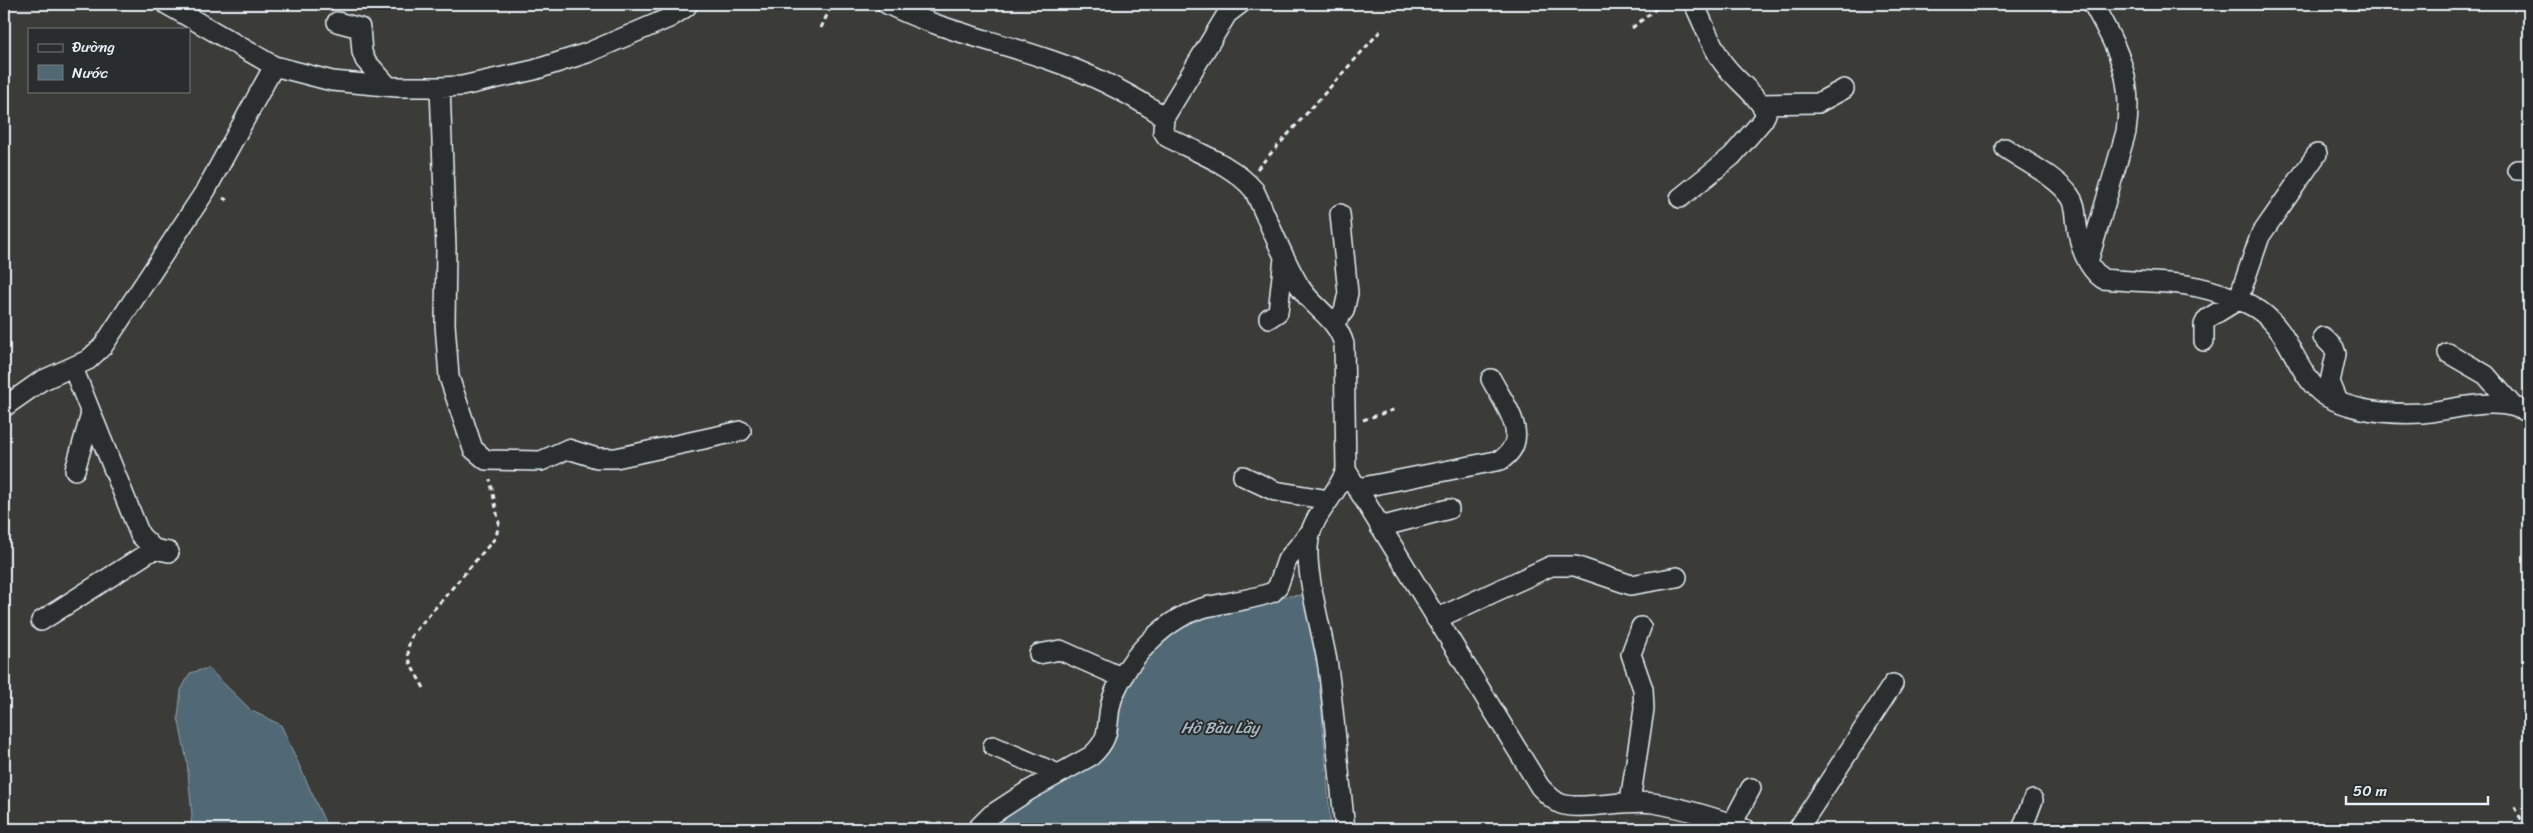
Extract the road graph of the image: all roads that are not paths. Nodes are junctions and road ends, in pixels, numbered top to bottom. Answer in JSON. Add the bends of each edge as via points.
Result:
{"nodes":[{"id":1,"x":166,"y":4,"type":"edge"},
{"id":2,"x":688,"y":4,"type":"edge"},
{"id":3,"x":887,"y":4,"type":"edge"},
{"id":4,"x":1240,"y":4,"type":"edge"},
{"id":5,"x":1694,"y":4,"type":"edge"},
{"id":6,"x":2092,"y":4,"type":"edge"},
{"id":7,"x":337,"y":22,"type":"dead end"},
{"id":8,"x":274,"y":66,"type":"junction"},
{"id":9,"x":388,"y":86,"type":"junction"},
{"id":10,"x":440,"y":87,"type":"junction"},
{"id":11,"x":1844,"y":89,"type":"dead end"},
{"id":12,"x":1762,"y":104,"type":"junction"},
{"id":13,"x":1164,"y":118,"type":"junction"},
{"id":14,"x":2005,"y":148,"type":"dead end"},
{"id":15,"x":2317,"y":154,"type":"dead end"},
{"id":16,"x":1680,"y":198,"type":"dead end"},
{"id":17,"x":1340,"y":214,"type":"dead end"},
{"id":18,"x":1284,"y":258,"type":"junction"},
{"id":19,"x":2088,"y":262,"type":"junction"},
{"id":20,"x":2238,"y":300,"type":"junction"},
{"id":21,"x":1269,"y":318,"type":"dead end"},
{"id":22,"x":1334,"y":324,"type":"junction"},
{"id":23,"x":2323,"y":337,"type":"dead end"},
{"id":24,"x":2204,"y":341,"type":"dead end"},
{"id":25,"x":2448,"y":353,"type":"dead end"},
{"id":26,"x":73,"y":368,"type":"junction"},
{"id":27,"x":1490,"y":379,"type":"dead end"},
{"id":28,"x":2338,"y":401,"type":"junction"},
{"id":29,"x":2512,"y":405,"type":"junction"},
{"id":30,"x":4,"y":407,"type":"edge"},
{"id":31,"x":91,"y":414,"type":"junction"},
{"id":32,"x":2529,"y":414,"type":"edge"},
{"id":33,"x":741,"y":430,"type":"dead end"},
{"id":34,"x":75,"y":470,"type":"dead end"},
{"id":35,"x":1346,"y":470,"type":"junction"},
{"id":36,"x":1243,"y":476,"type":"dead end"},
{"id":37,"x":1358,"y":488,"type":"junction"},
{"id":38,"x":1329,"y":500,"type":"junction"},
{"id":39,"x":1449,"y":508,"type":"dead end"},
{"id":40,"x":1380,"y":527,"type":"junction"},
{"id":41,"x":1311,"y":531,"type":"junction"},
{"id":42,"x":1677,"y":577,"type":"dead end"},
{"id":43,"x":1436,"y":618,"type":"junction"},
{"id":44,"x":41,"y":621,"type":"dead end"},
{"id":45,"x":1641,"y":626,"type":"dead end"},
{"id":46,"x":1039,"y":654,"type":"dead end"},
{"id":47,"x":1123,"y":678,"type":"junction"},
{"id":48,"x":1893,"y":684,"type":"dead end"},
{"id":49,"x":993,"y":746,"type":"dead end"},
{"id":50,"x":1058,"y":774,"type":"junction"},
{"id":51,"x":1751,"y":788,"type":"dead end"},
{"id":52,"x":2033,"y":800,"type":"dead end"},
{"id":53,"x":1630,"y":802,"type":"junction"},
{"id":54,"x":1738,"y":827,"type":"edge"},
{"id":55,"x":977,"y":829,"type":"edge"},
{"id":56,"x":1346,"y":829,"type":"edge"},
{"id":57,"x":1798,"y":829,"type":"edge"},
{"id":58,"x":2022,"y":829,"type":"edge"}],
"edges":[{"from":1,"to":8,"type":"street"},
{"from":2,"to":10,"type":"street","via":[[669,18],[587,53],[534,70],[462,86]]},
{"from":3,"to":13,"type":"street","via":[[932,24],[1096,77],[1131,95]]},
{"from":4,"to":13,"type":"street","via":[[1227,14]]},
{"from":5,"to":12,"type":"street","via":[[1722,61]]},
{"from":6,"to":19,"type":"street","via":[[2125,68],[2129,112]]},
{"from":7,"to":9,"type":"street","via":[[360,28],[365,60]]},
{"from":8,"to":9,"type":"street","via":[[332,81]]},
{"from":8,"to":26,"type":"street","via":[[206,190],[113,332],[95,354]]},
{"from":9,"to":10,"type":"street"},
{"from":10,"to":33,"type":"street","via":[[449,377],[473,449],[486,460],[540,461],[568,449],[597,458],[616,458]]},
{"from":11,"to":12,"type":"street","via":[[1818,102]]},
{"from":12,"to":16,"type":"street","via":[[1766,114],[1764,120],[1732,156]]},
{"from":13,"to":18,"type":"street","via":[[1163,131],[1167,137],[1230,169],[1254,190]]},
{"from":14,"to":19,"type":"street","via":[[2060,185],[2070,196],[2075,205],[2081,246]]},
{"from":15,"to":20,"type":"street","via":[[2260,236]]},
{"from":17,"to":22,"type":"street","via":[[1348,293],[1344,311]]},
{"from":18,"to":21,"type":"street","via":[[1278,312]]},
{"from":18,"to":22,"type":"street","via":[[1311,302]]},
{"from":19,"to":20,"type":"street","via":[[2103,279],[2183,282]]},
{"from":20,"to":24,"type":"street","via":[[2208,319],[2203,329]]},
{"from":20,"to":28,"type":"street","via":[[2259,310],[2275,323],[2308,378],[2322,393]]},
{"from":22,"to":35,"type":"street","via":[[1340,330],[1344,344]]},
{"from":23,"to":28,"type":"street","via":[[2336,354],[2330,382]]},
{"from":25,"to":29,"type":"street","via":[[2486,375]]},
{"from":26,"to":30,"type":"street","via":[[41,381]]},
{"from":26,"to":31,"type":"street"},
{"from":27,"to":37,"type":"street","via":[[1515,424],[1516,442],[1508,455],[1501,460]]},
{"from":28,"to":29,"type":"street","via":[[2363,409],[2410,413],[2489,404]]},
{"from":29,"to":32,"type":"street"},
{"from":31,"to":34,"type":"street"},
{"from":31,"to":44,"type":"street","via":[[140,535],[162,550]]},
{"from":35,"to":37,"type":"street"},
{"from":35,"to":38,"type":"street","via":[[1341,485]]},
{"from":36,"to":38,"type":"street","via":[[1283,493]]},
{"from":37,"to":40,"type":"street"},
{"from":38,"to":41,"type":"street","via":[[1314,520]]},
{"from":39,"to":40,"type":"street"},
{"from":40,"to":43,"type":"street"},
{"from":41,"to":47,"type":"street","via":[[1287,560],[1273,592],[1205,608],[1177,619],[1157,634]]},
{"from":41,"to":56,"type":"street","via":[[1308,559],[1327,666]]},
{"from":42,"to":43,"type":"street","via":[[1631,585],[1575,566],[1551,566]]},
{"from":43,"to":53,"type":"street","via":[[1540,787],[1561,804]]},
{"from":45,"to":53,"type":"street","via":[[1631,654],[1642,688],[1644,709]]},
{"from":46,"to":47,"type":"street","via":[[1060,650]]},
{"from":47,"to":50,"type":"street","via":[[1114,693],[1109,729],[1101,748]]},
{"from":48,"to":57,"type":"street"},
{"from":49,"to":50,"type":"street"},
{"from":50,"to":55,"type":"street","via":[[1008,803]]},
{"from":51,"to":54,"type":"street"},
{"from":52,"to":58,"type":"street"},
{"from":53,"to":54,"type":"street","via":[[1653,803]]}]}
